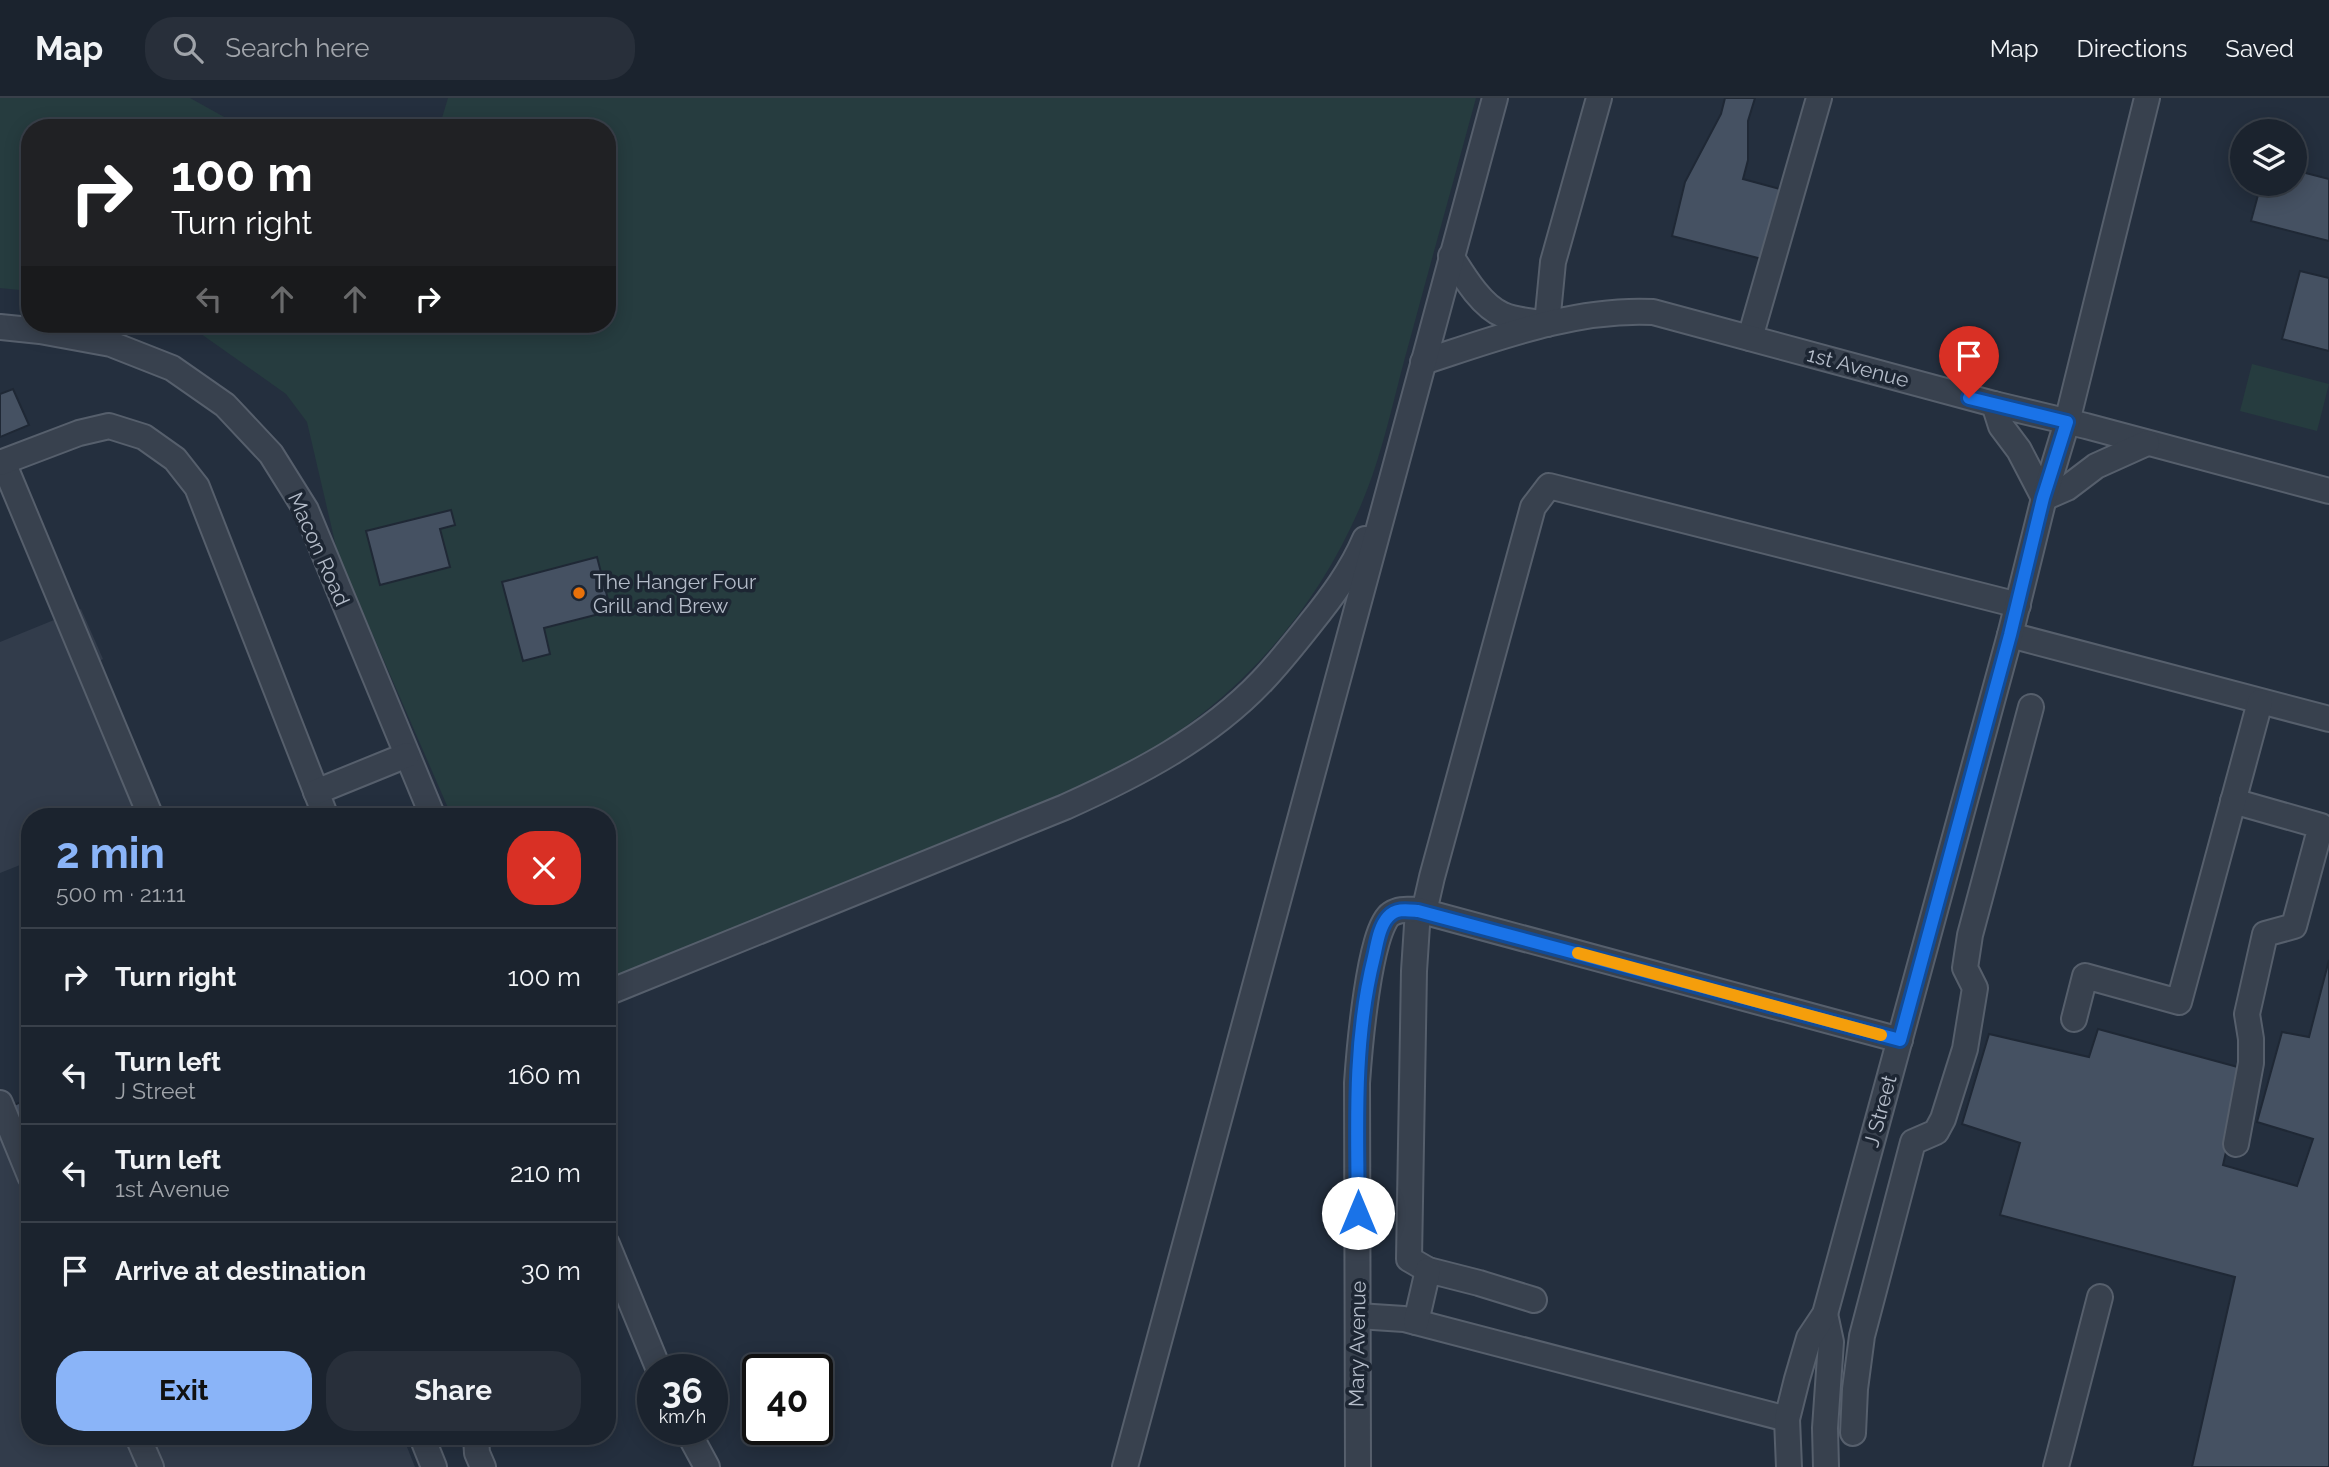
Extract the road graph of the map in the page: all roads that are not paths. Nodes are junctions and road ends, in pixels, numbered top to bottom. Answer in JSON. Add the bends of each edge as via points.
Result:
{"nodes":[{"id":1,"x":1494,"y":98,"type":"edge"},
{"id":2,"x":1599,"y":98,"type":"edge"},
{"id":3,"x":1819,"y":98,"type":"edge"},
{"id":4,"x":2147,"y":98,"type":"edge"},
{"id":5,"x":1451,"y":256,"type":"junction"},
{"id":6,"x":1547,"y":324,"type":"junction"},
{"id":7,"x":0,"y":327,"type":"edge"},
{"id":8,"x":21,"y":329,"type":"edge"},
{"id":9,"x":51,"y":333,"type":"edge"},
{"id":10,"x":1749,"y":338,"type":"junction"},
{"id":11,"x":1423,"y":362,"type":"junction"},
{"id":12,"x":1994,"y":404,"type":"junction"},
{"id":13,"x":2067,"y":422,"type":"junction"},
{"id":14,"x":2147,"y":443,"type":"junction"},
{"id":15,"x":1,"y":462,"type":"edge"},
{"id":16,"x":1395,"y":466,"type":"junction"},
{"id":17,"x":2329,"y":491,"type":"edge"},
{"id":18,"x":2043,"y":498,"type":"junction"},
{"id":19,"x":2018,"y":605,"type":"junction"},
{"id":20,"x":2010,"y":635,"type":"junction"},
{"id":21,"x":2260,"y":702,"type":"junction"},
{"id":22,"x":2031,"y":707,"type":"dead end"},
{"id":23,"x":2329,"y":719,"type":"edge"},
{"id":24,"x":407,"y":755,"type":"junction"},
{"id":25,"x":316,"y":792,"type":"junction"},
{"id":26,"x":2233,"y":801,"type":"junction"},
{"id":27,"x":147,"y":808,"type":"edge"},
{"id":28,"x":322,"y":808,"type":"edge"},
{"id":29,"x":429,"y":808,"type":"edge"},
{"id":30,"x":1421,"y":911,"type":"junction"},
{"id":31,"x":616,"y":989,"type":"edge"},
{"id":32,"x":2074,"y":1018,"type":"dead end"},
{"id":33,"x":1900,"y":1040,"type":"junction"},
{"id":34,"x":0,"y":1103,"type":"edge"},
{"id":35,"x":2236,"y":1144,"type":"dead end"},
{"id":36,"x":21,"y":1154,"type":"edge"},
{"id":37,"x":1418,"y":1265,"type":"junction"},
{"id":38,"x":616,"y":1266,"type":"edge"},
{"id":39,"x":2100,"y":1297,"type":"dead end"},
{"id":40,"x":1534,"y":1300,"type":"dead end"},
{"id":41,"x":1825,"y":1314,"type":"junction"},
{"id":42,"x":1358,"y":1317,"type":"junction"},
{"id":43,"x":1416,"y":1322,"type":"junction"},
{"id":44,"x":652,"y":1354,"type":"edge"},
{"id":45,"x":1787,"y":1419,"type":"junction"},
{"id":46,"x":1356,"y":1429,"type":"junction"},
{"id":47,"x":1853,"y":1433,"type":"dead end"},
{"id":48,"x":141,"y":1445,"type":"edge"},
{"id":49,"x":425,"y":1445,"type":"edge"},
{"id":50,"x":477,"y":1445,"type":"edge"},
{"id":51,"x":695,"y":1445,"type":"edge"},
{"id":52,"x":151,"y":1467,"type":"edge"},
{"id":53,"x":434,"y":1467,"type":"edge"},
{"id":54,"x":483,"y":1467,"type":"edge"},
{"id":55,"x":707,"y":1467,"type":"edge"},
{"id":56,"x":1125,"y":1467,"type":"edge"},
{"id":57,"x":1345,"y":1467,"type":"edge"},
{"id":58,"x":1358,"y":1467,"type":"edge"},
{"id":59,"x":1788,"y":1467,"type":"edge"},
{"id":60,"x":1826,"y":1467,"type":"edge"},
{"id":61,"x":2056,"y":1467,"type":"edge"}],
"edges":[{"from":1,"to":5,"type":"street"},
{"from":2,"to":6,"type":"street","via":[[1553,262]]},
{"from":3,"to":10,"type":"street"},
{"from":4,"to":13,"type":"street","name":"J Street"},
{"from":5,"to":6,"type":"street","name":"1st Avenue","via":[[1469,285],[1493,309]]},
{"from":5,"to":11,"type":"street"},
{"from":6,"to":10,"type":"street","name":"1st Avenue","via":[[1623,310],[1653,312]]},
{"from":6,"to":11,"type":"street","name":"1st Avenue"},
{"from":7,"to":8,"type":"street","name":"Macon Road"},
{"from":9,"to":24,"type":"street","name":"Macon Road","via":[[111,344],[172,368],[225,405],[271,454],[306,510]]},
{"from":10,"to":12,"type":"street","name":"1st Avenue"},
{"from":11,"to":16,"type":"street"},
{"from":12,"to":13,"type":"street","name":"1st Avenue"},
{"from":12,"to":18,"type":"street","via":[[2001,426],[2020,450]]},
{"from":13,"to":14,"type":"street","name":"1st Avenue"},
{"from":13,"to":18,"type":"street","name":"J Street"},
{"from":14,"to":17,"type":"street","name":"1st Avenue"},
{"from":14,"to":18,"type":"street","via":[[2096,466],[2067,488]]},
{"from":15,"to":25,"type":"street","via":[[109,426],[144,437],[175,459],[197,487]]},
{"from":15,"to":27,"type":"street"},
{"from":16,"to":31,"type":"street","via":[[1360,550],[1323,607],[1261,682],[1177,749],[1127,779],[1065,807]]},
{"from":16,"to":56,"type":"street"},
{"from":18,"to":19,"type":"street","name":"J Street"},
{"from":19,"to":20,"type":"street","name":"J Street"},
{"from":19,"to":30,"type":"street","via":[[1549,486],[1533,507]]},
{"from":20,"to":21,"type":"street"},
{"from":20,"to":33,"type":"street","name":"J Street"},
{"from":21,"to":23,"type":"street"},
{"from":21,"to":26,"type":"street"},
{"from":22,"to":47,"type":"street","via":[[1970,935],[1965,968],[1975,988],[1965,1049],[1936,1132],[1913,1142],[1862,1336]]},
{"from":24,"to":25,"type":"street"},
{"from":24,"to":29,"type":"street","name":"Macon Road"},
{"from":25,"to":28,"type":"street"},
{"from":26,"to":32,"type":"street","via":[[2179,1002],[2085,976]]},
{"from":26,"to":35,"type":"street","via":[[2321,826],[2294,926],[2265,934],[2247,1014],[2251,1063]]},
{"from":30,"to":33,"type":"street"},
{"from":30,"to":37,"type":"street","via":[[1414,971]]},
{"from":30,"to":42,"type":"street","name":"Mary Avenue","via":[[1402,909],[1389,915],[1382,926],[1360,1034]]},
{"from":33,"to":41,"type":"street","name":"J Street"},
{"from":34,"to":36,"type":"street"},
{"from":37,"to":40,"type":"street"},
{"from":37,"to":43,"type":"street"},
{"from":38,"to":44,"type":"street"},
{"from":39,"to":61,"type":"street"},
{"from":41,"to":45,"type":"street","name":"J Street","via":[[1809,1338]]},
{"from":41,"to":60,"type":"street","name":"J Street","via":[[1831,1342]]},
{"from":42,"to":43,"type":"street"},
{"from":42,"to":46,"type":"street","name":"Mary Avenue"},
{"from":43,"to":45,"type":"street"},
{"from":45,"to":59,"type":"street","name":"J Street"},
{"from":46,"to":57,"type":"street","name":"Mary Avenue"},
{"from":46,"to":58,"type":"street","name":"Mary Avenue"},
{"from":48,"to":52,"type":"street"},
{"from":49,"to":53,"type":"street"},
{"from":50,"to":54,"type":"street"},
{"from":51,"to":55,"type":"street"}]}
